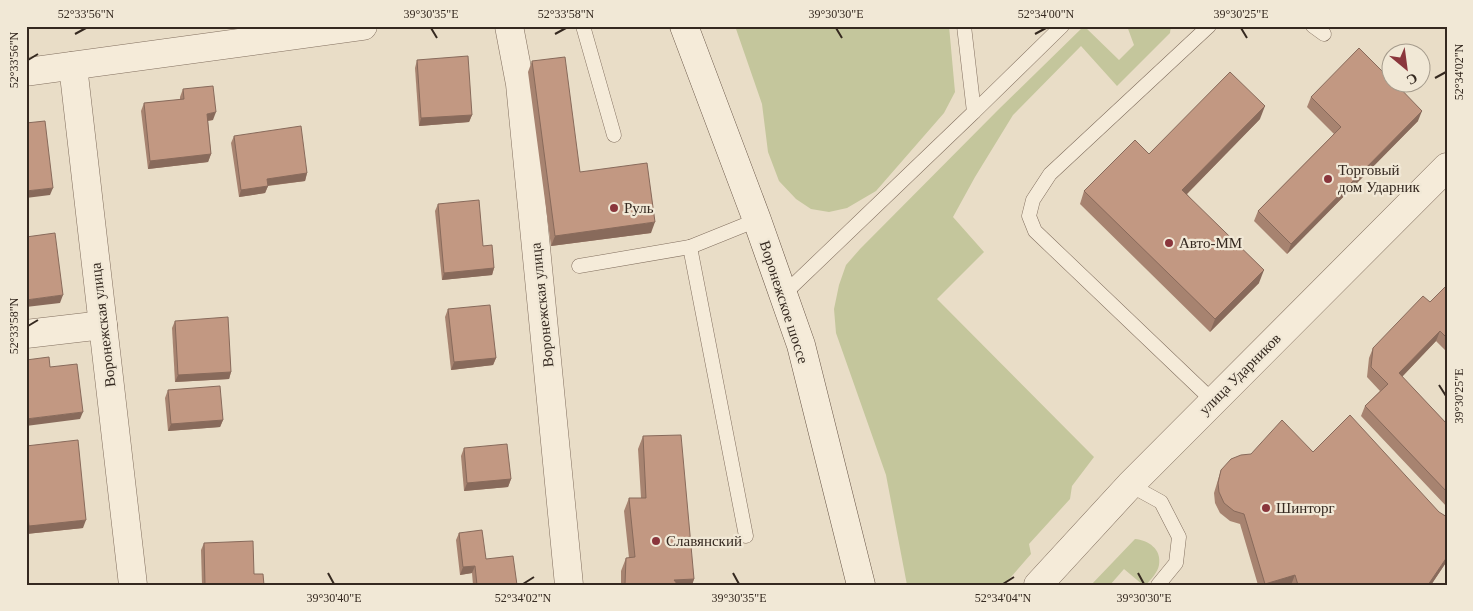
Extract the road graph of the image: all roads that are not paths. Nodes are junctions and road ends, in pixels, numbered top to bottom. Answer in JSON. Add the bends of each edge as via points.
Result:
{"nodes":[{"id":1,"x":362,"y":26,"type":"edge"},
{"id":2,"x":509,"y":26,"type":"edge"},
{"id":3,"x":583,"y":26,"type":"edge"},
{"id":4,"x":684,"y":26,"type":"edge"},
{"id":5,"x":964,"y":26,"type":"edge"},
{"id":6,"x":1062,"y":26,"type":"edge"},
{"id":7,"x":1209,"y":26,"type":"edge"},
{"id":8,"x":74,"y":66,"type":"junction"},
{"id":9,"x":26,"y":72,"type":"edge"},
{"id":10,"x":974,"y":112,"type":"junction"},
{"id":11,"x":614,"y":136,"type":"dead end"},
{"id":12,"x":1447,"y":167,"type":"edge"},
{"id":13,"x":757,"y":220,"type":"junction"},
{"id":14,"x":690,"y":246,"type":"junction"},
{"id":15,"x":579,"y":266,"type":"dead end"},
{"id":16,"x":783,"y":295,"type":"junction"},
{"id":17,"x":103,"y":325,"type":"junction"},
{"id":18,"x":26,"y":334,"type":"edge"},
{"id":19,"x":1213,"y":401,"type":"junction"},
{"id":20,"x":1130,"y":484,"type":"junction"},
{"id":21,"x":746,"y":536,"type":"dead end"},
{"id":22,"x":133,"y":585,"type":"edge"},
{"id":23,"x":569,"y":585,"type":"edge"},
{"id":24,"x":861,"y":585,"type":"edge"},
{"id":25,"x":1038,"y":585,"type":"edge"},
{"id":26,"x":1158,"y":585,"type":"edge"}],
"edges":[{"from":1,"to":8,"type":"street"},
{"from":2,"to":23,"type":"street","name":"Воронежская улица","via":[[520,84]]},
{"from":3,"to":11,"type":"lane"},
{"from":4,"to":13,"type":"street","name":"Воронежское шоссе"},
{"from":5,"to":10,"type":"lane"},
{"from":6,"to":10,"type":"lane"},
{"from":7,"to":19,"type":"lane","via":[[1050,174],[1033,200],[1029,216],[1035,231]]},
{"from":8,"to":9,"type":"street"},
{"from":8,"to":17,"type":"street","name":"Воронежская улица"},
{"from":10,"to":16,"type":"lane"},
{"from":12,"to":19,"type":"street","name":"улица Ударников"},
{"from":13,"to":14,"type":"lane"},
{"from":13,"to":16,"type":"street","name":"Воронежское шоссе"},
{"from":14,"to":15,"type":"lane"},
{"from":14,"to":21,"type":"lane"},
{"from":16,"to":24,"type":"street","name":"Воронежское шоссе","via":[[801,345]]},
{"from":17,"to":18,"type":"street"},
{"from":17,"to":22,"type":"street","name":"Воронежская улица"},
{"from":19,"to":20,"type":"street","name":"улица Ударников"},
{"from":20,"to":25,"type":"street","name":"улица Ударников"},
{"from":20,"to":26,"type":"lane","via":[[1161,502],[1179,537],[1176,563]]}]}
